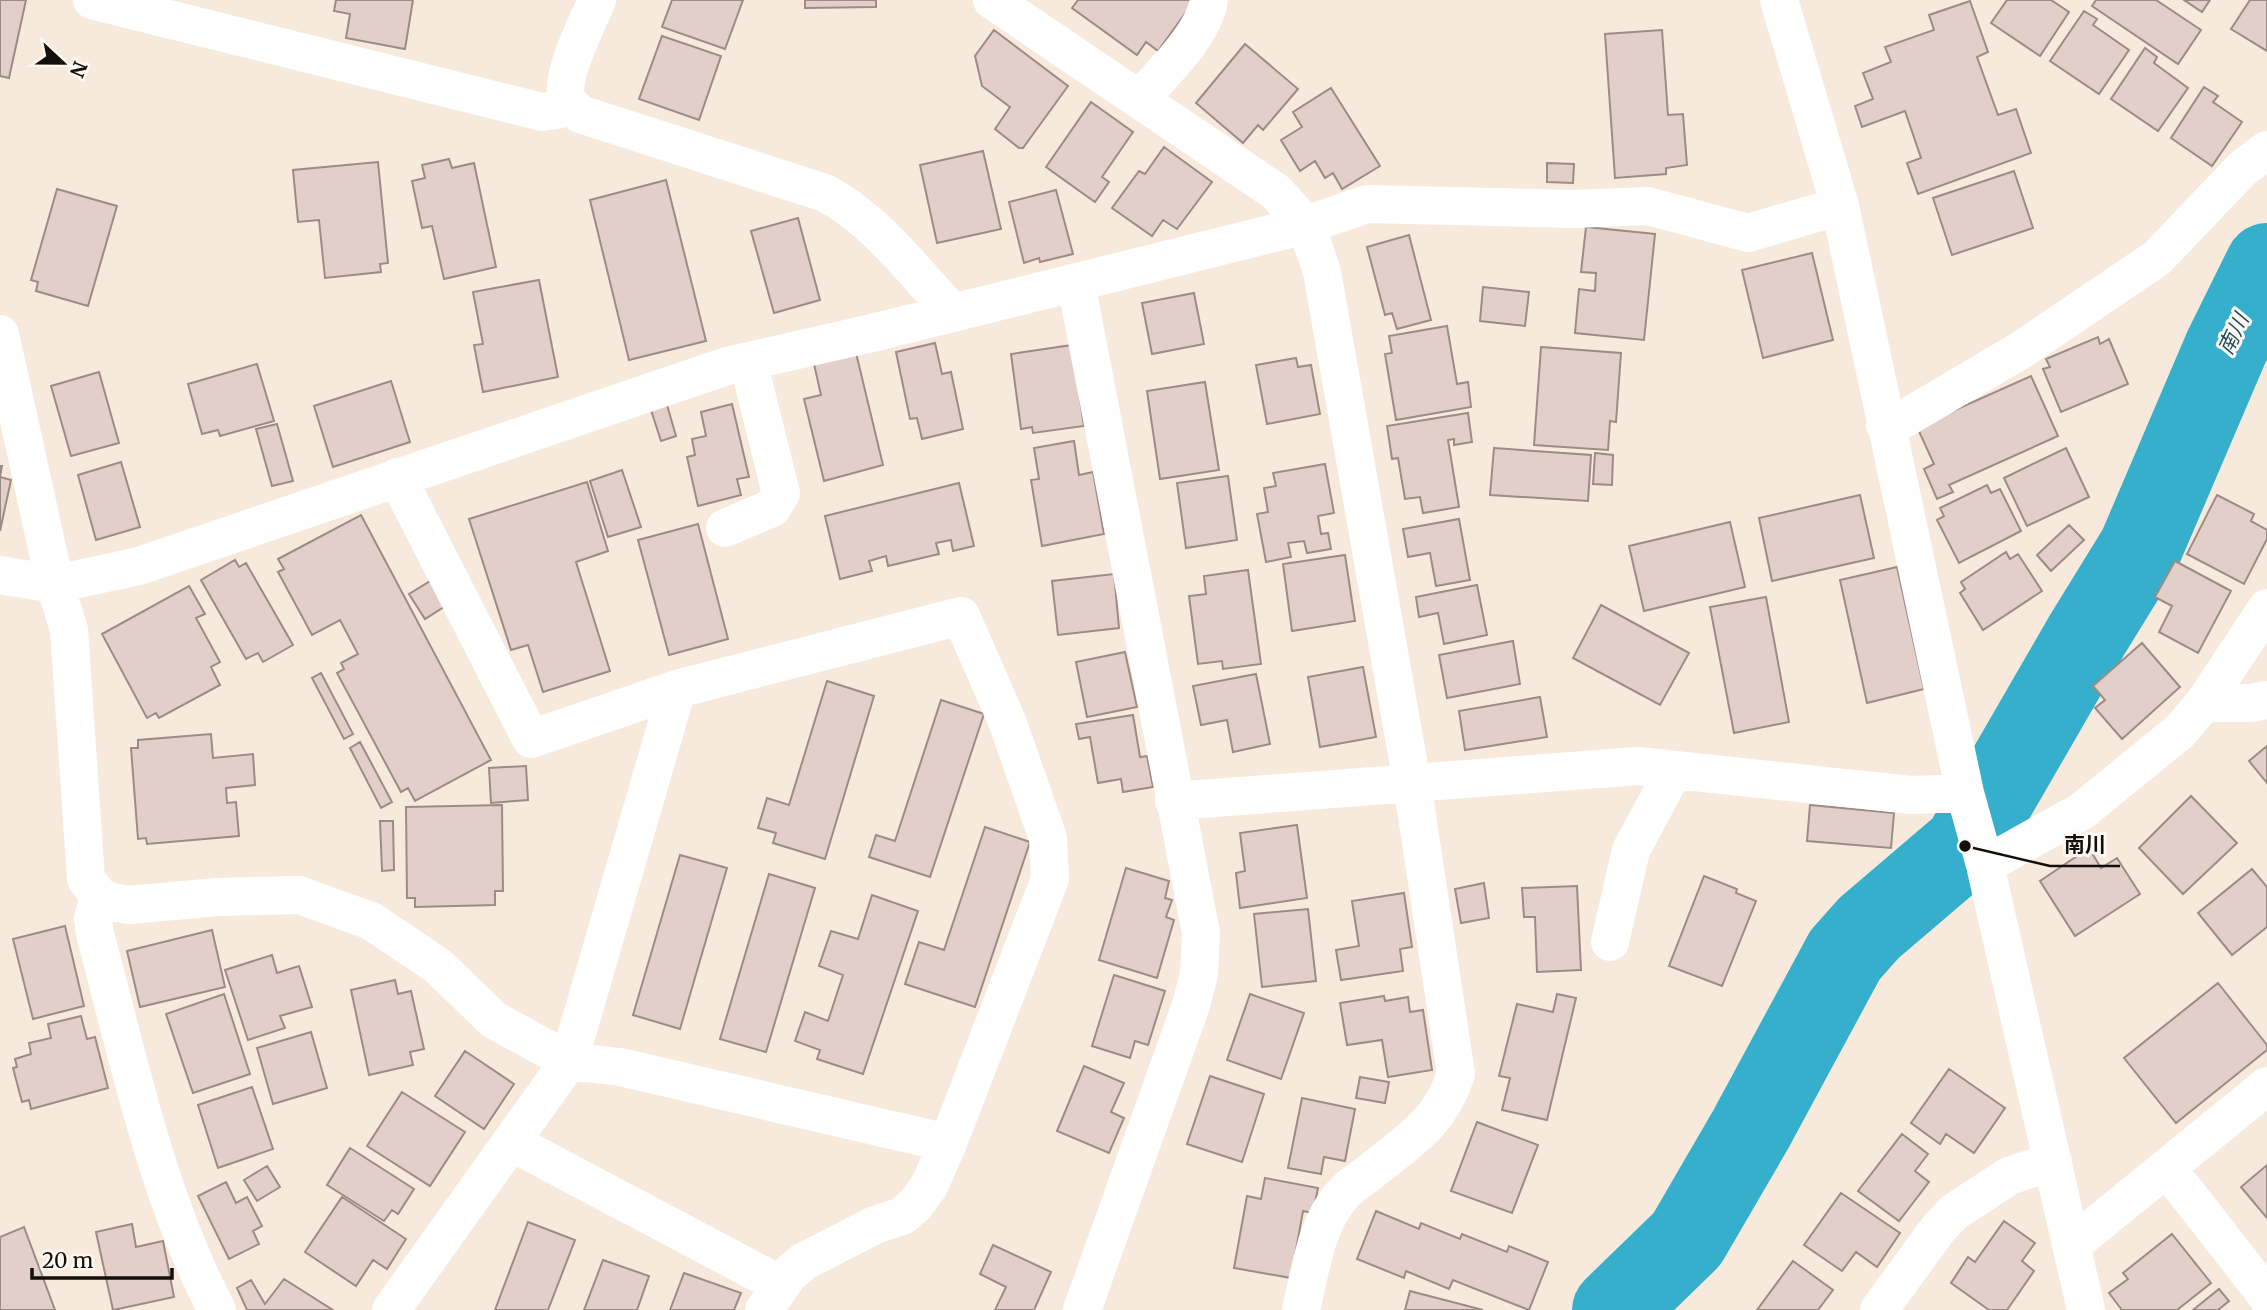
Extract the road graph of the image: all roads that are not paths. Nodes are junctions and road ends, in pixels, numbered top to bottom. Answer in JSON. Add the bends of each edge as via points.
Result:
{"nodes":[{"id":1,"x":92,"y":0,"type":"edge"},
{"id":2,"x":597,"y":0,"type":"edge"},
{"id":3,"x":992,"y":0,"type":"edge"},
{"id":4,"x":1209,"y":0,"type":"edge"},
{"id":5,"x":1779,"y":0,"type":"edge"},
{"id":6,"x":1140,"y":99,"type":"junction"},
{"id":7,"x":567,"y":100,"type":"junction"},
{"id":8,"x":2267,"y":150,"type":"edge"},
{"id":9,"x":1840,"y":206,"type":"junction"},
{"id":10,"x":1306,"y":226,"type":"junction"},
{"id":11,"x":1076,"y":283,"type":"junction"},
{"id":12,"x":953,"y":313,"type":"junction"},
{"id":13,"x":0,"y":334,"type":"edge"},
{"id":14,"x":748,"y":361,"type":"junction"},
{"id":15,"x":1885,"y":425,"type":"junction"},
{"id":16,"x":397,"y":477,"type":"junction"},
{"id":17,"x":725,"y":528,"type":"dead end"},
{"id":18,"x":0,"y":575,"type":"edge"},
{"id":19,"x":55,"y":584,"type":"junction"},
{"id":20,"x":2267,"y":608,"type":"edge"},
{"id":21,"x":677,"y":689,"type":"junction"},
{"id":22,"x":2267,"y":700,"type":"edge"},
{"id":23,"x":2204,"y":704,"type":"junction"},
{"id":24,"x":1674,"y":770,"type":"junction"},
{"id":25,"x":1412,"y":783,"type":"junction"},
{"id":26,"x":1965,"y":795,"type":"junction"},
{"id":27,"x":1174,"y":801,"type":"junction"},
{"id":28,"x":1984,"y":860,"type":"junction"},
{"id":29,"x":99,"y":895,"type":"junction"},
{"id":30,"x":1610,"y":942,"type":"dead end"},
{"id":31,"x":569,"y":1061,"type":"junction"},
{"id":32,"x":2267,"y":1086,"type":"edge"},
{"id":33,"x":511,"y":1142,"type":"junction"},
{"id":34,"x":948,"y":1143,"type":"junction"},
{"id":35,"x":2053,"y":1161,"type":"junction"},
{"id":36,"x":2167,"y":1168,"type":"junction"},
{"id":37,"x":2073,"y":1244,"type":"junction"},
{"id":38,"x":2267,"y":1296,"type":"edge"},
{"id":39,"x":773,"y":1297,"type":"edge"},
{"id":40,"x":217,"y":1310,"type":"edge"},
{"id":41,"x":391,"y":1310,"type":"edge"},
{"id":42,"x":1082,"y":1310,"type":"edge"},
{"id":43,"x":1301,"y":1310,"type":"edge"},
{"id":44,"x":1880,"y":1310,"type":"edge"},
{"id":45,"x":2086,"y":1310,"type":"edge"}],
"edges":[{"from":1,"to":7,"type":"street","via":[[542,112],[557,110]]},
{"from":2,"to":7,"type":"street","via":[[568,73]]},
{"from":3,"to":6,"type":"street"},
{"from":4,"to":6,"type":"street","via":[[1199,28]]},
{"from":5,"to":9,"type":"street"},
{"from":6,"to":10,"type":"street","via":[[1276,192]]},
{"from":7,"to":12,"type":"street","via":[[590,118],[842,202]]},
{"from":8,"to":15,"type":"street","via":[[2242,169],[2157,258],[2021,350],[1904,419]]},
{"from":9,"to":10,"type":"street","via":[[1748,233],[1648,205],[1574,209],[1367,204]]},
{"from":9,"to":15,"type":"street"},
{"from":10,"to":11,"type":"street"},
{"from":10,"to":25,"type":"street","via":[[1322,272]]},
{"from":11,"to":12,"type":"street"},
{"from":11,"to":27,"type":"street"},
{"from":12,"to":14,"type":"street"},
{"from":13,"to":19,"type":"street"},
{"from":14,"to":16,"type":"street"},
{"from":14,"to":17,"type":"street","via":[[781,493],[772,508]]},
{"from":15,"to":26,"type":"street"},
{"from":16,"to":19,"type":"street","via":[[139,565]]},
{"from":16,"to":21,"type":"street","via":[[531,739]]},
{"from":18,"to":19,"type":"street"},
{"from":19,"to":29,"type":"street","via":[[69,630],[86,879]]},
{"from":20,"to":23,"type":"street"},
{"from":21,"to":31,"type":"street"},
{"from":21,"to":34,"type":"street","via":[[961,616],[1007,722],[1048,838],[1051,864],[1047,887]]},
{"from":22,"to":23,"type":"street"},
{"from":23,"to":28,"type":"street","via":[[2180,731],[2082,811]]},
{"from":24,"to":25,"type":"street","via":[[1638,766]]},
{"from":24,"to":26,"type":"street","via":[[1911,795]]},
{"from":24,"to":30,"type":"street","via":[[1632,850]]},
{"from":25,"to":27,"type":"street"},
{"from":25,"to":43,"type":"street","via":[[1456,1074],[1441,1109],[1424,1128],[1343,1194],[1316,1248]]},
{"from":26,"to":28,"type":"street"},
{"from":27,"to":42,"type":"street","via":[[1201,933],[1199,974]]},
{"from":28,"to":35,"type":"street"},
{"from":29,"to":31,"type":"street","via":[[129,905],[299,895],[371,921],[438,966],[494,1020]]},
{"from":29,"to":40,"type":"street","via":[[93,919],[95,934],[133,1076],[181,1230]]},
{"from":31,"to":33,"type":"street"},
{"from":31,"to":34,"type":"street","via":[[620,1067]]},
{"from":32,"to":36,"type":"street"},
{"from":33,"to":39,"type":"street"},
{"from":33,"to":41,"type":"street"},
{"from":34,"to":39,"type":"street","via":[[915,1205],[902,1216],[803,1262]]},
{"from":35,"to":37,"type":"street"},
{"from":35,"to":44,"type":"street","via":[[2009,1176],[1954,1212]]},
{"from":36,"to":37,"type":"street"},
{"from":36,"to":38,"type":"street"},
{"from":37,"to":45,"type":"street"}]}
